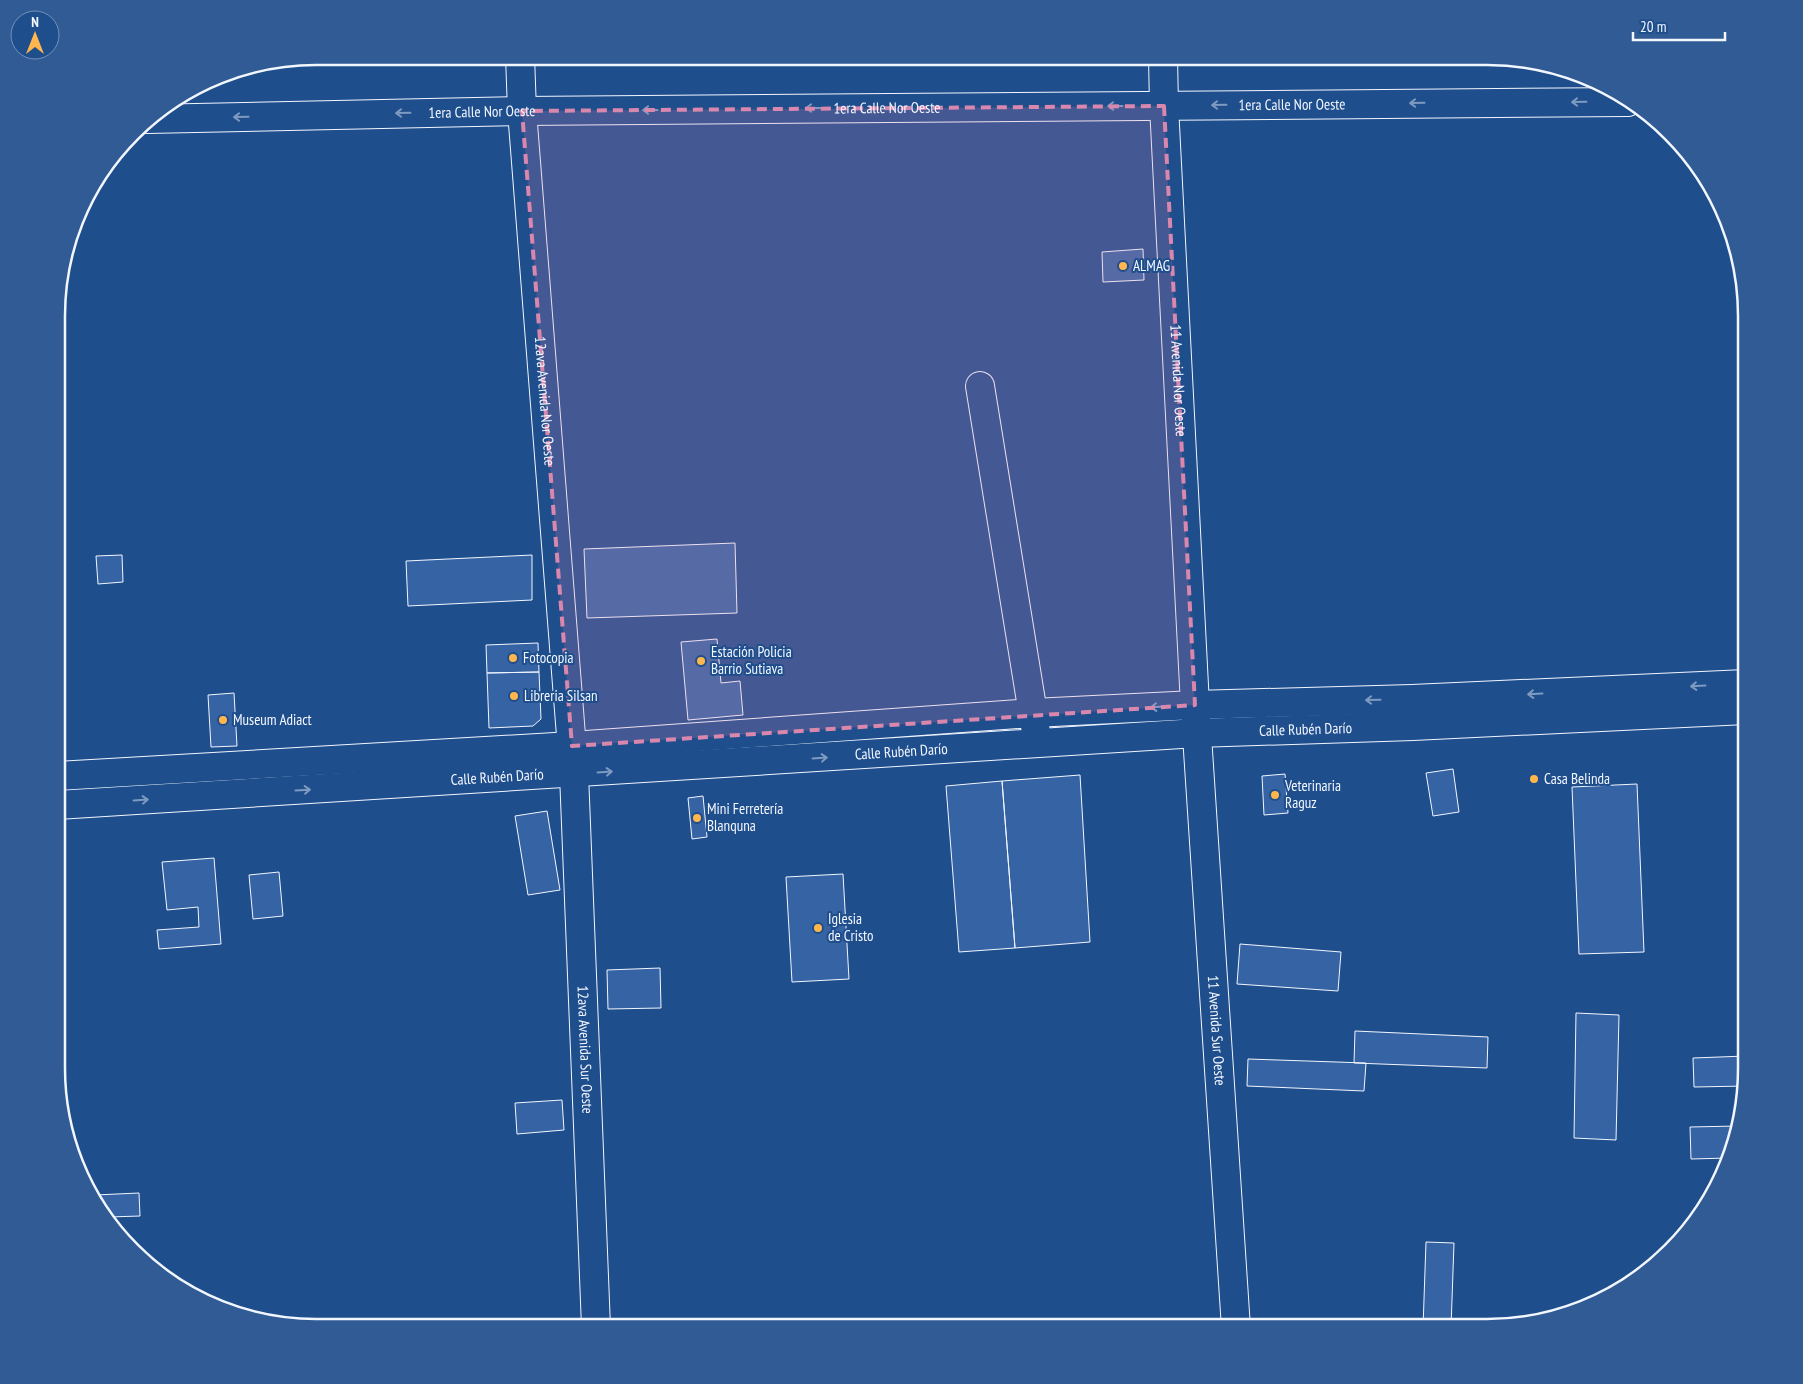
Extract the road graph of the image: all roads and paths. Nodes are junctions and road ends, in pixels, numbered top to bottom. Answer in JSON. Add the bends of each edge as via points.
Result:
{"nodes":[{"id":1,"x":520,"y":65,"type":"edge"},
{"id":2,"x":1163,"y":65,"type":"edge"},
{"id":3,"x":1618,"y":102,"type":"edge"},
{"id":4,"x":1164,"y":106,"type":"junction"},
{"id":5,"x":522,"y":111,"type":"junction"},
{"id":6,"x":161,"y":119,"type":"edge"},
{"id":7,"x":980,"y":386,"type":"dead end"},
{"id":8,"x":1738,"y":685,"type":"edge"},
{"id":9,"x":1412,"y":699,"type":"junction"},
{"id":10,"x":1597,"y":704,"type":"junction"},
{"id":11,"x":1195,"y":705,"type":"junction"},
{"id":12,"x":1738,"y":710,"type":"edge"},
{"id":13,"x":1033,"y":713,"type":"junction"},
{"id":14,"x":1413,"y":726,"type":"junction"},
{"id":15,"x":791,"y":730,"type":"junction"},
{"id":16,"x":1197,"y":733,"type":"junction"},
{"id":17,"x":1038,"y":744,"type":"junction"},
{"id":18,"x":572,"y":746,"type":"junction"},
{"id":19,"x":386,"y":756,"type":"junction"},
{"id":20,"x":791,"y":760,"type":"junction"},
{"id":21,"x":269,"y":763,"type":"junction"},
{"id":22,"x":220,"y":766,"type":"junction"},
{"id":23,"x":103,"y":773,"type":"junction"},
{"id":24,"x":574,"y":774,"type":"junction"},
{"id":25,"x":65,"y":776,"type":"edge"},
{"id":26,"x":388,"y":785,"type":"junction"},
{"id":27,"x":270,"y":792,"type":"junction"},
{"id":28,"x":222,"y":795,"type":"junction"},
{"id":29,"x":105,"y":802,"type":"junction"},
{"id":30,"x":65,"y":804,"type":"edge"},
{"id":31,"x":596,"y":1319,"type":"edge"},
{"id":32,"x":1235,"y":1319,"type":"edge"}],
"edges":[{"from":1,"to":5,"type":"street","name":"12ava Avenida Nor Oeste"},
{"from":2,"to":4,"type":"street","name":"11 Avenida Nor Oeste"},
{"from":3,"to":4,"type":"street","name":"1era Calle Nor Oeste","one_way":true},
{"from":4,"to":5,"type":"street","name":"1era Calle Nor Oeste","one_way":true},
{"from":4,"to":11,"type":"street","name":"11 Avenida Nor Oeste"},
{"from":5,"to":6,"type":"street","name":"1era Calle Nor Oeste","one_way":true},
{"from":5,"to":18,"type":"street","name":"12ava Avenida Nor Oeste"},
{"from":7,"to":13,"type":"street"},
{"from":8,"to":10,"type":"street","name":"Calle Rubén Darío","one_way":true},
{"from":10,"to":9,"type":"street","name":"Calle Rubén Darío","one_way":true},
{"from":9,"to":11,"type":"street","name":"Calle Rubén Darío","one_way":true},
{"from":9,"to":14,"type":"street"},
{"from":10,"to":12,"type":"street","name":"Calle Rubén Darío"},
{"from":10,"to":14,"type":"street","name":"Calle Rubén Darío"},
{"from":11,"to":13,"type":"street","name":"Calle Rubén Darío","one_way":true},
{"from":11,"to":16,"type":"street","name":"11 Avenida Nor Oeste"},
{"from":13,"to":15,"type":"street","name":"Calle Rubén Darío"},
{"from":13,"to":17,"type":"street"},
{"from":14,"to":16,"type":"street","name":"Calle Rubén Darío"},
{"from":15,"to":18,"type":"street","name":"Calle Rubén Darío"},
{"from":15,"to":20,"type":"street"},
{"from":16,"to":17,"type":"street","name":"Calle Rubén Darío"},
{"from":16,"to":32,"type":"street","name":"11 Avenida Sur Oeste"},
{"from":20,"to":17,"type":"street","name":"Calle Rubén Darío","one_way":true},
{"from":18,"to":19,"type":"street","name":"Calle Rubén Darío"},
{"from":18,"to":24,"type":"street","name":"12ava Avenida Nor Oeste"},
{"from":19,"to":21,"type":"street","name":"Calle Rubén Darío"},
{"from":19,"to":26,"type":"street"},
{"from":24,"to":20,"type":"street","name":"Calle Rubén Darío","one_way":true},
{"from":21,"to":22,"type":"street","name":"Calle Rubén Darío"},
{"from":21,"to":27,"type":"street"},
{"from":22,"to":23,"type":"street","name":"Calle Rubén Darío"},
{"from":22,"to":28,"type":"street"},
{"from":23,"to":25,"type":"street","name":"Calle Rubén Darío"},
{"from":23,"to":29,"type":"street"},
{"from":24,"to":26,"type":"street","name":"Calle Rubén Darío"},
{"from":24,"to":31,"type":"street","name":"12ava Avenida Sur Oeste"},
{"from":27,"to":26,"type":"street","name":"Calle Rubén Darío","one_way":true},
{"from":27,"to":28,"type":"street","name":"Calle Rubén Darío"},
{"from":29,"to":28,"type":"street","name":"Calle Rubén Darío","one_way":true},
{"from":29,"to":30,"type":"street","name":"Calle Rubén Darío"}]}
